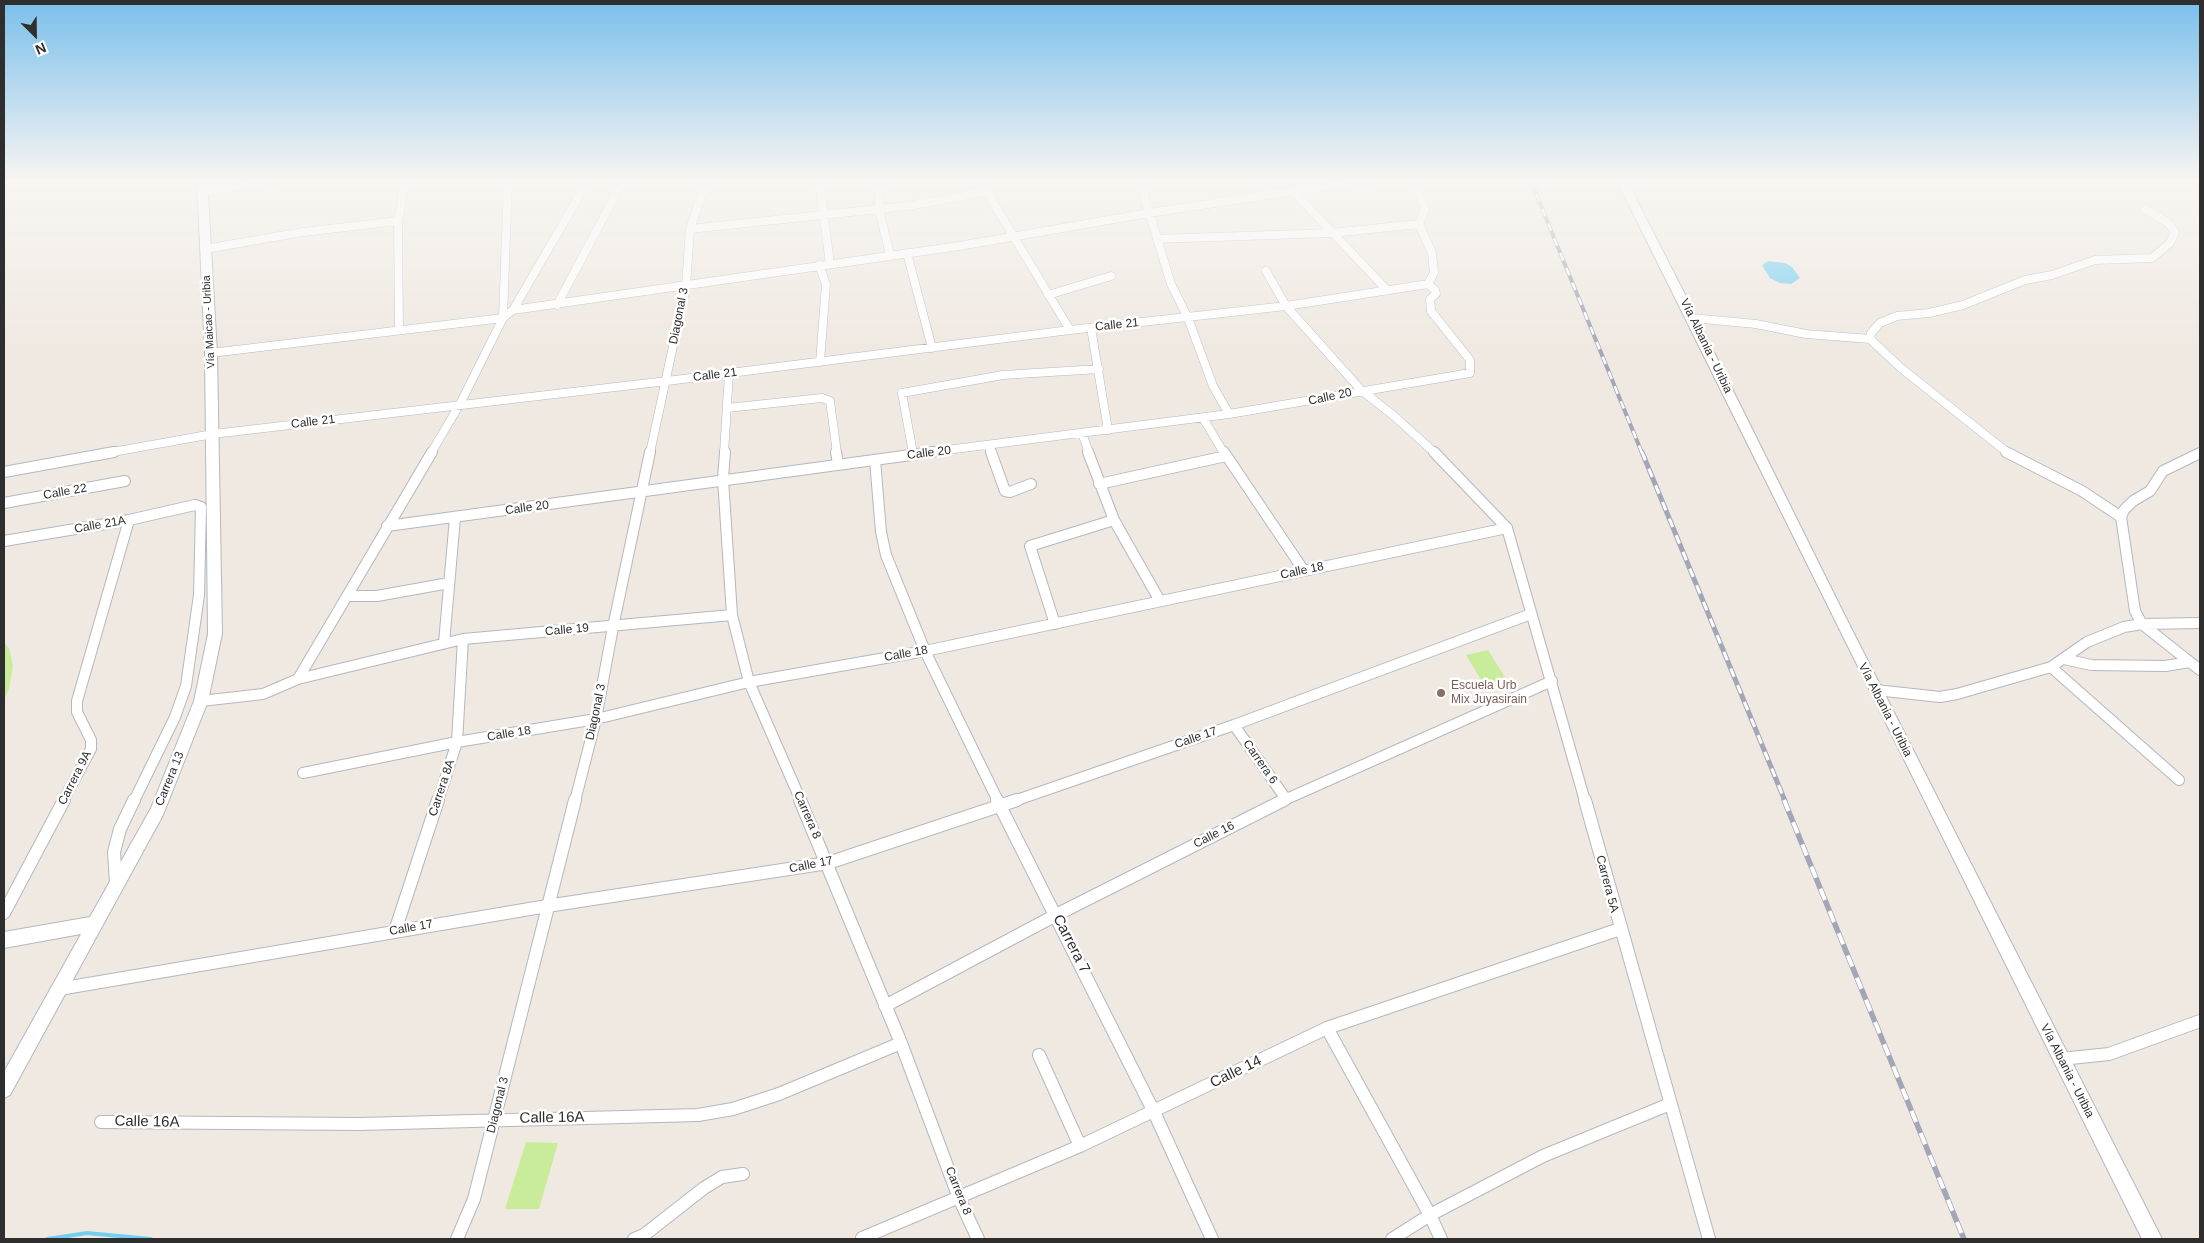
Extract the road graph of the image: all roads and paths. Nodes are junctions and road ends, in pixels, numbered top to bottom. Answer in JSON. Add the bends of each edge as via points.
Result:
{"nodes":[{"id":1,"x":204,"y":237,"type":"edge"},
{"id":2,"x":274,"y":237,"type":"edge"},
{"id":3,"x":398,"y":237,"type":"edge"},
{"id":4,"x":506,"y":237,"type":"edge"},
{"id":5,"x":555,"y":237,"type":"edge"},
{"id":6,"x":593,"y":237,"type":"edge"},
{"id":7,"x":689,"y":237,"type":"edge"},
{"id":8,"x":826,"y":237,"type":"edge"},
{"id":9,"x":886,"y":237,"type":"edge"},
{"id":10,"x":1013,"y":237,"type":"joint"},
{"id":11,"x":1215,"y":237,"type":"edge"},
{"id":12,"x":1335,"y":237,"type":"edge"},
{"id":13,"x":1425,"y":237,"type":"edge"},
{"id":14,"x":1651,"y":237,"type":"edge"},
{"id":15,"x":2173,"y":237,"type":"edge"},
{"id":16,"x":1157,"y":239,"type":"joint"},
{"id":17,"x":205,"y":249,"type":"junction"},
{"id":18,"x":907,"y":253,"type":"junction"},
{"id":19,"x":890,"y":255,"type":"junction"},
{"id":20,"x":830,"y":264,"type":"junction"},
{"id":21,"x":819,"y":265,"type":"junction"},
{"id":22,"x":1266,"y":271,"type":"dead end"},
{"id":23,"x":1111,"y":276,"type":"dead end"},
{"id":24,"x":1428,"y":284,"type":"junction"},
{"id":25,"x":686,"y":286,"type":"junction"},
{"id":26,"x":1386,"y":289,"type":"junction"},
{"id":27,"x":1048,"y":295,"type":"junction"},
{"id":28,"x":557,"y":305,"type":"junction"},
{"id":29,"x":1286,"y":306,"type":"junction"},
{"id":30,"x":513,"y":310,"type":"junction"},
{"id":31,"x":503,"y":318,"type":"junction"},
{"id":32,"x":1188,"y":318,"type":"junction"},
{"id":33,"x":1692,"y":318,"type":"junction"},
{"id":34,"x":1092,"y":328,"type":"junction"},
{"id":35,"x":399,"y":330,"type":"junction"},
{"id":36,"x":1070,"y":330,"type":"junction"},
{"id":37,"x":1870,"y":339,"type":"junction"},
{"id":38,"x":932,"y":348,"type":"junction"},
{"id":39,"x":211,"y":353,"type":"junction"},
{"id":40,"x":820,"y":362,"type":"junction"},
{"id":41,"x":1098,"y":369,"type":"junction"},
{"id":42,"x":729,"y":373,"type":"junction"},
{"id":43,"x":667,"y":381,"type":"junction"},
{"id":44,"x":1361,"y":390,"type":"junction"},
{"id":45,"x":460,"y":404,"type":"junction"},
{"id":46,"x":727,"y":408,"type":"junction"},
{"id":47,"x":1229,"y":414,"type":"junction"},
{"id":48,"x":1202,"y":418,"type":"junction"},
{"id":49,"x":1108,"y":430,"type":"junction"},
{"id":50,"x":1082,"y":433,"type":"junction"},
{"id":51,"x":213,"y":434,"type":"junction"},
{"id":52,"x":989,"y":446,"type":"junction"},
{"id":53,"x":2200,"y":452,"type":"edge"},
{"id":54,"x":913,"y":455,"type":"junction"},
{"id":55,"x":1226,"y":456,"type":"junction"},
{"id":56,"x":875,"y":460,"type":"junction"},
{"id":57,"x":838,"y":464,"type":"junction"},
{"id":58,"x":4,"y":472,"type":"edge"},
{"id":59,"x":723,"y":480,"type":"junction"},
{"id":60,"x":125,"y":481,"type":"dead end"},
{"id":61,"x":1031,"y":484,"type":"dead end"},
{"id":62,"x":1099,"y":484,"type":"junction"},
{"id":63,"x":642,"y":492,"type":"junction"},
{"id":64,"x":4,"y":503,"type":"edge"},
{"id":65,"x":455,"y":518,"type":"junction"},
{"id":66,"x":2121,"y":518,"type":"junction"},
{"id":67,"x":129,"y":520,"type":"junction"},
{"id":68,"x":1114,"y":520,"type":"junction"},
{"id":69,"x":386,"y":526,"type":"junction"},
{"id":70,"x":1507,"y":528,"type":"junction"},
{"id":71,"x":4,"y":541,"type":"edge"},
{"id":72,"x":1304,"y":571,"type":"junction"},
{"id":73,"x":449,"y":583,"type":"junction"},
{"id":74,"x":347,"y":596,"type":"junction"},
{"id":75,"x":1160,"y":601,"type":"junction"},
{"id":76,"x":1531,"y":614,"type":"junction"},
{"id":77,"x":732,"y":615,"type":"junction"},
{"id":78,"x":2200,"y":623,"type":"edge"},
{"id":79,"x":1055,"y":624,"type":"junction"},
{"id":80,"x":2142,"y":624,"type":"junction"},
{"id":81,"x":613,"y":626,"type":"junction"},
{"id":82,"x":463,"y":639,"type":"junction"},
{"id":83,"x":444,"y":643,"type":"junction"},
{"id":84,"x":925,"y":651,"type":"junction"},
{"id":85,"x":2064,"y":659,"type":"junction"},
{"id":86,"x":2190,"y":662,"type":"junction"},
{"id":87,"x":2051,"y":667,"type":"junction"},
{"id":88,"x":2200,"y":670,"type":"edge"},
{"id":89,"x":298,"y":679,"type":"junction"},
{"id":90,"x":1552,"y":681,"type":"junction"},
{"id":91,"x":749,"y":682,"type":"junction"},
{"id":92,"x":1876,"y":690,"type":"junction"},
{"id":93,"x":201,"y":702,"type":"junction"},
{"id":94,"x":596,"y":719,"type":"junction"},
{"id":95,"x":1234,"y":725,"type":"junction"},
{"id":96,"x":457,"y":742,"type":"junction"},
{"id":97,"x":303,"y":773,"type":"dead end"},
{"id":98,"x":2179,"y":780,"type":"dead end"},
{"id":99,"x":1286,"y":799,"type":"junction"},
{"id":100,"x":1000,"y":806,"type":"junction"},
{"id":101,"x":828,"y":863,"type":"junction"},
{"id":102,"x":116,"y":883,"type":"junction"},
{"id":103,"x":547,"y":906,"type":"junction"},
{"id":104,"x":4,"y":913,"type":"edge"},
{"id":105,"x":1056,"y":915,"type":"junction"},
{"id":106,"x":93,"y":924,"type":"junction"},
{"id":107,"x":1620,"y":929,"type":"junction"},
{"id":108,"x":395,"y":931,"type":"junction"},
{"id":109,"x":4,"y":940,"type":"edge"},
{"id":110,"x":59,"y":989,"type":"junction"},
{"id":111,"x":884,"y":1006,"type":"junction"},
{"id":112,"x":2200,"y":1021,"type":"edge"},
{"id":113,"x":1327,"y":1028,"type":"junction"},
{"id":114,"x":901,"y":1043,"type":"junction"},
{"id":115,"x":1039,"y":1055,"type":"dead end"},
{"id":116,"x":2061,"y":1059,"type":"junction"},
{"id":117,"x":4,"y":1089,"type":"edge"},
{"id":118,"x":1670,"y":1104,"type":"junction"},
{"id":119,"x":1154,"y":1112,"type":"junction"},
{"id":120,"x":495,"y":1120,"type":"junction"},
{"id":121,"x":100,"y":1122,"type":"dead end"},
{"id":122,"x":1080,"y":1146,"type":"junction"},
{"id":123,"x":743,"y":1174,"type":"dead end"},
{"id":124,"x":959,"y":1198,"type":"junction"},
{"id":125,"x":1430,"y":1216,"type":"junction"},
{"id":126,"x":862,"y":1238,"type":"dead end"},
{"id":127,"x":457,"y":1239,"type":"edge"},
{"id":128,"x":634,"y":1239,"type":"edge"},
{"id":129,"x":978,"y":1239,"type":"edge"},
{"id":130,"x":1212,"y":1239,"type":"edge"},
{"id":131,"x":1392,"y":1239,"type":"edge"},
{"id":132,"x":1441,"y":1239,"type":"edge"},
{"id":133,"x":1709,"y":1239,"type":"edge"},
{"id":134,"x":2152,"y":1239,"type":"edge"}],
"edges":[{"from":1,"to":17,"type":"street","name":"Vía Maicao - Uribia"},
{"from":2,"to":17,"type":"street"},
{"from":3,"to":35,"type":"street"},
{"from":4,"to":31,"type":"street"},
{"from":5,"to":30,"type":"street"},
{"from":6,"to":28,"type":"street"},
{"from":7,"to":25,"type":"street","name":"Diagonal 3"},
{"from":8,"to":20,"type":"street"},
{"from":9,"to":19,"type":"street"},
{"from":10,"to":18,"type":"street"},
{"from":10,"to":27,"type":"street"},
{"from":11,"to":16,"type":"street"},
{"from":12,"to":26,"type":"street"},
{"from":13,"to":24,"type":"street","via":[[1432,253],[1434,273]]},
{"from":14,"to":33,"type":"street","name":"Vía Albania - Uribia"},
{"from":15,"to":37,"type":"street","via":[[2152,258],[2095,260],[2052,276],[2025,280],[1963,305],[1897,316],[1880,323]]},
{"from":16,"to":32,"type":"street","via":[[1171,284]]},
{"from":17,"to":39,"type":"street","name":"Vía Maicao - Uribia"},
{"from":18,"to":19,"type":"street"},
{"from":18,"to":38,"type":"street"},
{"from":19,"to":20,"type":"street"},
{"from":20,"to":21,"type":"street"},
{"from":21,"to":25,"type":"street"},
{"from":21,"to":40,"type":"street","via":[[826,284]]},
{"from":22,"to":29,"type":"street"},
{"from":23,"to":27,"type":"street"},
{"from":24,"to":26,"type":"street","name":"Calle 21"},
{"from":24,"to":44,"type":"street","name":"Calle 20","via":[[1436,294],[1430,300],[1431,311],[1470,360],[1470,373]]},
{"from":25,"to":28,"type":"street"},
{"from":25,"to":43,"type":"street","name":"Diagonal 3"},
{"from":26,"to":29,"type":"street","name":"Calle 21"},
{"from":27,"to":36,"type":"street"},
{"from":28,"to":30,"type":"street"},
{"from":29,"to":32,"type":"street","name":"Calle 21"},
{"from":29,"to":44,"type":"street"},
{"from":30,"to":31,"type":"street"},
{"from":31,"to":35,"type":"street"},
{"from":31,"to":45,"type":"street"},
{"from":32,"to":34,"type":"street","name":"Calle 21"},
{"from":32,"to":47,"type":"street","via":[[1213,386]]},
{"from":33,"to":37,"type":"street","via":[[1756,324],[1806,334]]},
{"from":33,"to":92,"type":"street","name":"Vía Albania - Uribia"},
{"from":34,"to":36,"type":"street","name":"Calle 21"},
{"from":34,"to":41,"type":"street"},
{"from":35,"to":39,"type":"street"},
{"from":36,"to":38,"type":"street","name":"Calle 21"},
{"from":37,"to":66,"type":"street","via":[[1934,397],[2010,455],[2082,491]]},
{"from":38,"to":40,"type":"street","name":"Calle 21"},
{"from":39,"to":51,"type":"street","name":"Vía Maicao - Uribia"},
{"from":40,"to":42,"type":"street","name":"Calle 21"},
{"from":41,"to":49,"type":"street"},
{"from":41,"to":54,"type":"street","via":[[1003,375],[902,393]]},
{"from":42,"to":43,"type":"street","name":"Calle 21"},
{"from":42,"to":46,"type":"street","name":"Carrera 8"},
{"from":43,"to":45,"type":"street","name":"Calle 21"},
{"from":43,"to":63,"type":"street","name":"Diagonal 3"},
{"from":44,"to":47,"type":"street","name":"Calle 20"},
{"from":44,"to":70,"type":"street","via":[[1432,449]]},
{"from":45,"to":51,"type":"street","name":"Calle 21"},
{"from":45,"to":69,"type":"street"},
{"from":46,"to":57,"type":"street","via":[[822,398],[830,401]]},
{"from":46,"to":59,"type":"street","name":"Carrera 8"},
{"from":47,"to":48,"type":"street","name":"Calle 20"},
{"from":48,"to":49,"type":"street","name":"Calle 20"},
{"from":48,"to":55,"type":"street"},
{"from":49,"to":50,"type":"street","name":"Calle 20"},
{"from":50,"to":52,"type":"street","name":"Calle 20"},
{"from":50,"to":62,"type":"street"},
{"from":51,"to":58,"type":"street","name":"Calle 21"},
{"from":51,"to":93,"type":"street","name":"Carrera 13","via":[[215,634]]},
{"from":52,"to":54,"type":"street","name":"Calle 20"},
{"from":52,"to":61,"type":"street","via":[[1005,491]]},
{"from":53,"to":66,"type":"street","via":[[2163,471],[2150,491],[2133,501]]},
{"from":54,"to":56,"type":"street","name":"Calle 20"},
{"from":55,"to":62,"type":"street"},
{"from":55,"to":72,"type":"street"},
{"from":56,"to":57,"type":"street","name":"Calle 20"},
{"from":56,"to":84,"type":"street","name":"Carrera 7","via":[[880,532],[886,555]]},
{"from":57,"to":59,"type":"street","name":"Calle 20"},
{"from":59,"to":63,"type":"street","name":"Calle 20"},
{"from":59,"to":77,"type":"street","name":"Carrera 8"},
{"from":60,"to":64,"type":"street","name":"Calle 22"},
{"from":62,"to":68,"type":"street"},
{"from":63,"to":65,"type":"street","name":"Calle 20"},
{"from":63,"to":81,"type":"street","name":"Diagonal 3"},
{"from":65,"to":69,"type":"street","name":"Calle 20"},
{"from":65,"to":73,"type":"street"},
{"from":66,"to":80,"type":"street","via":[[2135,611]]},
{"from":67,"to":71,"type":"street","name":"Calle 21A"},
{"from":67,"to":102,"type":"street","name":"Calle 21A","via":[[195,505],[201,507],[199,594],[186,686],[175,717],[120,829],[114,852]]},
{"from":67,"to":104,"type":"street","name":"Carrera 9A","via":[[77,701],[77,712],[91,740],[91,749]]},
{"from":68,"to":75,"type":"street"},
{"from":68,"to":79,"type":"street","via":[[1030,546]]},
{"from":69,"to":74,"type":"street"},
{"from":70,"to":72,"type":"street","name":"Calle 18"},
{"from":70,"to":76,"type":"street","name":"Carrera 5A"},
{"from":72,"to":75,"type":"street","name":"Calle 18"},
{"from":73,"to":74,"type":"street","via":[[377,596]]},
{"from":73,"to":83,"type":"street"},
{"from":74,"to":89,"type":"street"},
{"from":75,"to":79,"type":"street","name":"Calle 18"},
{"from":76,"to":90,"type":"street","name":"Carrera 5A"},
{"from":76,"to":95,"type":"street","name":"Calle 17"},
{"from":77,"to":81,"type":"street","name":"Calle 19"},
{"from":77,"to":91,"type":"street","name":"Carrera 8"},
{"from":78,"to":80,"type":"street"},
{"from":79,"to":84,"type":"street","name":"Calle 18"},
{"from":80,"to":85,"type":"street","via":[[2124,627],[2087,642]]},
{"from":80,"to":86,"type":"street"},
{"from":81,"to":82,"type":"street","name":"Calle 19"},
{"from":81,"to":94,"type":"street","name":"Diagonal 3"},
{"from":82,"to":83,"type":"street","name":"Calle 19"},
{"from":82,"to":96,"type":"street","name":"Carrera 8A"},
{"from":83,"to":89,"type":"street","name":"Calle 19"},
{"from":84,"to":91,"type":"street","name":"Calle 18"},
{"from":84,"to":100,"type":"street","name":"Carrera 7"},
{"from":85,"to":86,"type":"street","via":[[2091,665],[2165,666]]},
{"from":85,"to":87,"type":"street"},
{"from":86,"to":88,"type":"street"},
{"from":87,"to":92,"type":"street","via":[[1940,697]]},
{"from":87,"to":98,"type":"street"},
{"from":89,"to":93,"type":"street","name":"Calle 19","via":[[263,694]]},
{"from":90,"to":99,"type":"street","name":"Calle 16"},
{"from":90,"to":107,"type":"street","name":"Carrera 5A"},
{"from":91,"to":94,"type":"street","name":"Calle 18"},
{"from":91,"to":101,"type":"street","name":"Carrera 8"},
{"from":92,"to":116,"type":"street","name":"Vía Albania - Uribia"},
{"from":93,"to":102,"type":"street","name":"Carrera 13","via":[[158,810]]},
{"from":94,"to":96,"type":"street","name":"Calle 18"},
{"from":94,"to":103,"type":"street","name":"Diagonal 3"},
{"from":95,"to":99,"type":"street","name":"Carrera 6"},
{"from":95,"to":100,"type":"street","name":"Calle 17"},
{"from":96,"to":97,"type":"street","name":"Calle 18"},
{"from":96,"to":108,"type":"street","name":"Carrera 8A"},
{"from":99,"to":105,"type":"street","name":"Calle 16"},
{"from":100,"to":101,"type":"street","name":"Calle 17"},
{"from":100,"to":105,"type":"street","name":"Carrera 7"},
{"from":101,"to":103,"type":"street","name":"Calle 17"},
{"from":101,"to":111,"type":"street","name":"Carrera 8"},
{"from":102,"to":106,"type":"street","name":"Carrera 13"},
{"from":103,"to":108,"type":"street","name":"Calle 17"},
{"from":103,"to":120,"type":"street","name":"Diagonal 3"},
{"from":105,"to":111,"type":"street","name":"Calle 16"},
{"from":105,"to":119,"type":"street","name":"Carrera 7"},
{"from":106,"to":109,"type":"street"},
{"from":106,"to":110,"type":"street","name":"Carrera 13"},
{"from":107,"to":113,"type":"street","name":"Calle 14"},
{"from":107,"to":118,"type":"street","name":"Carrera 5A"},
{"from":108,"to":110,"type":"street","name":"Calle 17"},
{"from":110,"to":117,"type":"street","name":"Carrera 13"},
{"from":111,"to":114,"type":"street","name":"Carrera 8"},
{"from":112,"to":116,"type":"street","via":[[2109,1054]]},
{"from":113,"to":119,"type":"street","name":"Calle 14"},
{"from":113,"to":125,"type":"street"},
{"from":114,"to":120,"type":"street","name":"Calle 16A","via":[[779,1094],[733,1109],[698,1115]]},
{"from":114,"to":124,"type":"street","name":"Carrera 8"},
{"from":115,"to":122,"type":"street"},
{"from":116,"to":134,"type":"street","name":"Vía Albania - Uribia"},
{"from":118,"to":125,"type":"street","via":[[1543,1156]]},
{"from":118,"to":133,"type":"street","name":"Carrera 5A"},
{"from":119,"to":122,"type":"street","name":"Calle 14"},
{"from":119,"to":130,"type":"street","name":"Carrera 7"},
{"from":120,"to":121,"type":"street","name":"Calle 16A","via":[[360,1124]]},
{"from":120,"to":127,"type":"street","name":"Diagonal 3","via":[[474,1200]]},
{"from":122,"to":124,"type":"street","name":"Calle 14"},
{"from":123,"to":128,"type":"street","via":[[722,1177],[660,1224]]},
{"from":124,"to":126,"type":"street","name":"Calle 14"},
{"from":124,"to":129,"type":"street","name":"Carrera 8"},
{"from":125,"to":131,"type":"street"},
{"from":125,"to":132,"type":"street"}]}
